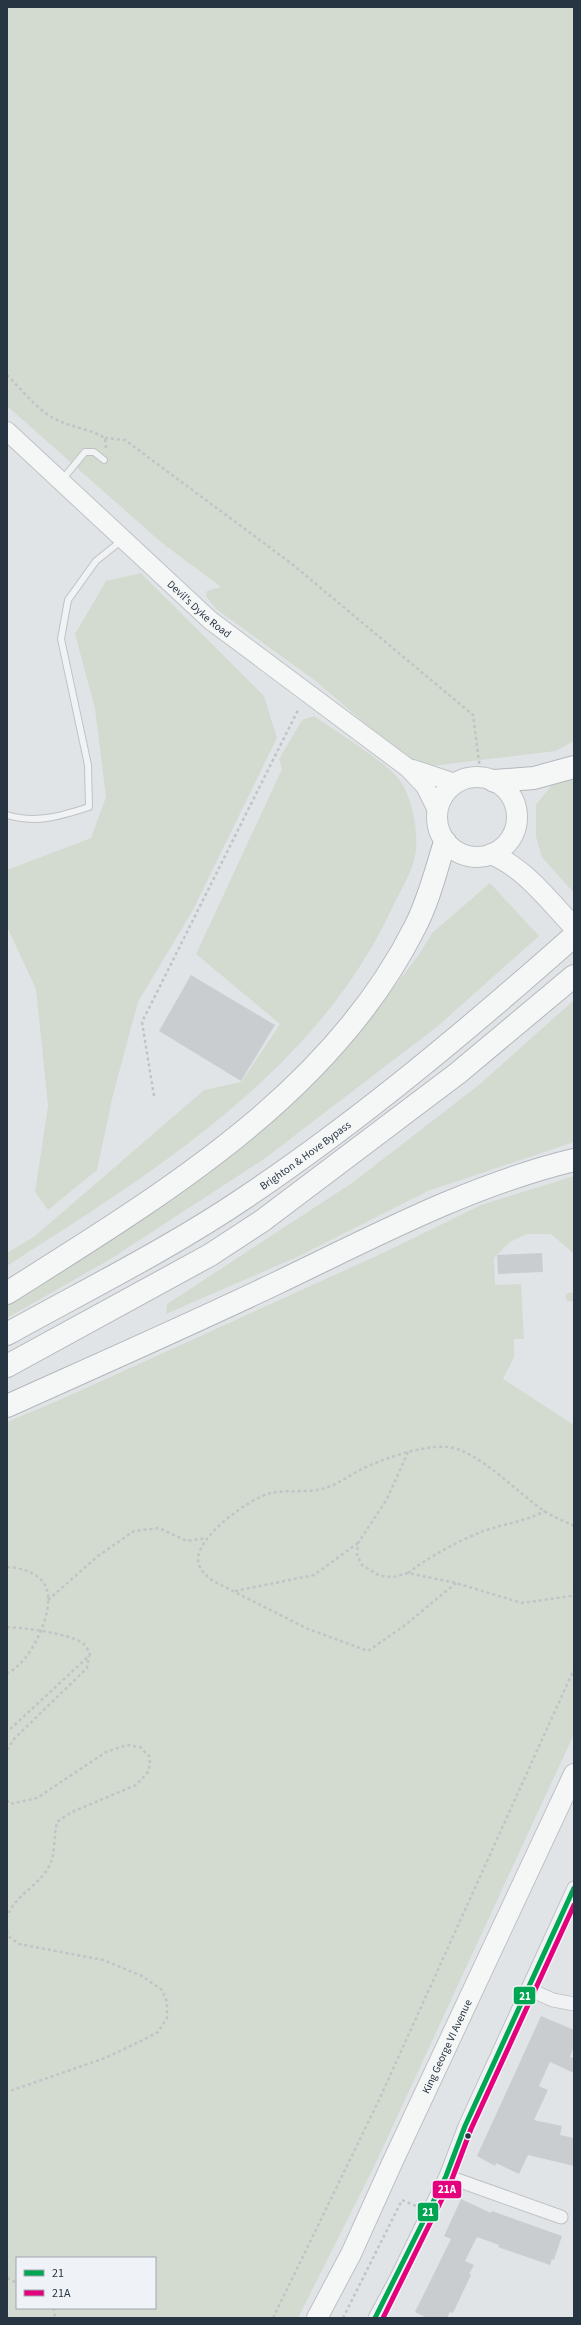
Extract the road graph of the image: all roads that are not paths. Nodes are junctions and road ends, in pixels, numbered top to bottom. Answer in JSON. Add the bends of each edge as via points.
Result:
{"nodes":[{"id":1,"x":7,"y":431,"type":"edge"},
{"id":2,"x":104,"y":460,"type":"road end"},
{"id":3,"x":61,"y":482,"type":"junction"},
{"id":4,"x":124,"y":538,"type":"junction"},
{"id":5,"x":574,"y":767,"type":"edge"},
{"id":6,"x":408,"y":768,"type":"junction"},
{"id":7,"x":487,"y":779,"type":"junction"},
{"id":8,"x":455,"y":783,"type":"junction"},
{"id":9,"x":437,"y":810,"type":"junction"},
{"id":10,"x":7,"y":815,"type":"edge"},
{"id":11,"x":512,"y":835,"type":"junction"},
{"id":12,"x":445,"y":842,"type":"junction"},
{"id":13,"x":491,"y":854,"type":"junction"},
{"id":14,"x":539,"y":890,"type":"junction"},
{"id":15,"x":574,"y":927,"type":"edge"},
{"id":16,"x":574,"y":936,"type":"edge"},
{"id":17,"x":574,"y":976,"type":"edge"},
{"id":18,"x":574,"y":1160,"type":"edge"},
{"id":19,"x":7,"y":1293,"type":"edge"},
{"id":20,"x":7,"y":1334,"type":"edge"},
{"id":21,"x":7,"y":1366,"type":"edge"},
{"id":22,"x":7,"y":1406,"type":"edge"},
{"id":23,"x":574,"y":1774,"type":"edge"},
{"id":24,"x":574,"y":1888,"type":"edge"},
{"id":25,"x":528,"y":1989,"type":"junction"},
{"id":26,"x":574,"y":2004,"type":"edge"},
{"id":27,"x":446,"y":2176,"type":"junction"},
{"id":28,"x":561,"y":2217,"type":"dead end"},
{"id":29,"x":317,"y":2318,"type":"edge"},
{"id":30,"x":375,"y":2318,"type":"edge"}],
"edges":[{"from":1,"to":3,"type":"street","name":"Devil's Dyke Road"},
{"from":2,"to":3,"type":"lane","via":[[94,452],[85,452]]},
{"from":3,"to":4,"type":"street","name":"Devil's Dyke Road"},
{"from":4,"to":6,"type":"street","name":"Devil's Dyke Road","via":[[210,620]]},
{"from":4,"to":10,"type":"lane","via":[[96,561],[68,600],[61,639],[88,765],[89,807],[55,818],[24,820]]},
{"from":5,"to":7,"type":"highway","via":[[534,778]]},
{"from":6,"to":8,"type":"street","name":"Devil's Dyke Road"},
{"from":6,"to":9,"type":"street","name":"Devil's Dyke Road","via":[[425,786]]},
{"from":7,"to":8,"type":"main road","via":[[467,778]]},
{"from":7,"to":11,"type":"main road","via":[[508,793],[516,810],[516,823]]},
{"from":8,"to":9,"type":"main road","via":[[447,790]]},
{"from":9,"to":12,"type":"main road","via":[[440,832]]},
{"from":11,"to":13,"type":"main road","via":[[503,847]]},
{"from":11,"to":14,"type":"main road","via":[[516,848]]},
{"from":12,"to":13,"type":"main road","via":[[466,855],[478,857]]},
{"from":12,"to":19,"type":"highway","via":[[424,907],[396,963],[375,995],[324,1057],[227,1144],[143,1204]]},
{"from":13,"to":14,"type":"main road","via":[[506,861]]},
{"from":14,"to":15,"type":"main road"},
{"from":16,"to":20,"type":"highway","name":"Brighton & Hove Bypass","via":[[442,1050],[246,1197]]},
{"from":17,"to":21,"type":"highway","via":[[458,1073],[262,1221],[210,1255]]},
{"from":18,"to":22,"type":"highway","via":[[501,1181],[424,1212],[254,1294]]},
{"from":23,"to":29,"type":"main road","name":"King George VI Avenue","via":[[392,2161],[351,2254]]},
{"from":24,"to":25,"type":"street"},
{"from":25,"to":26,"type":"street","via":[[553,2000]]},
{"from":25,"to":27,"type":"street","via":[[465,2126]]},
{"from":27,"to":28,"type":"street"},
{"from":27,"to":30,"type":"street"}]}
